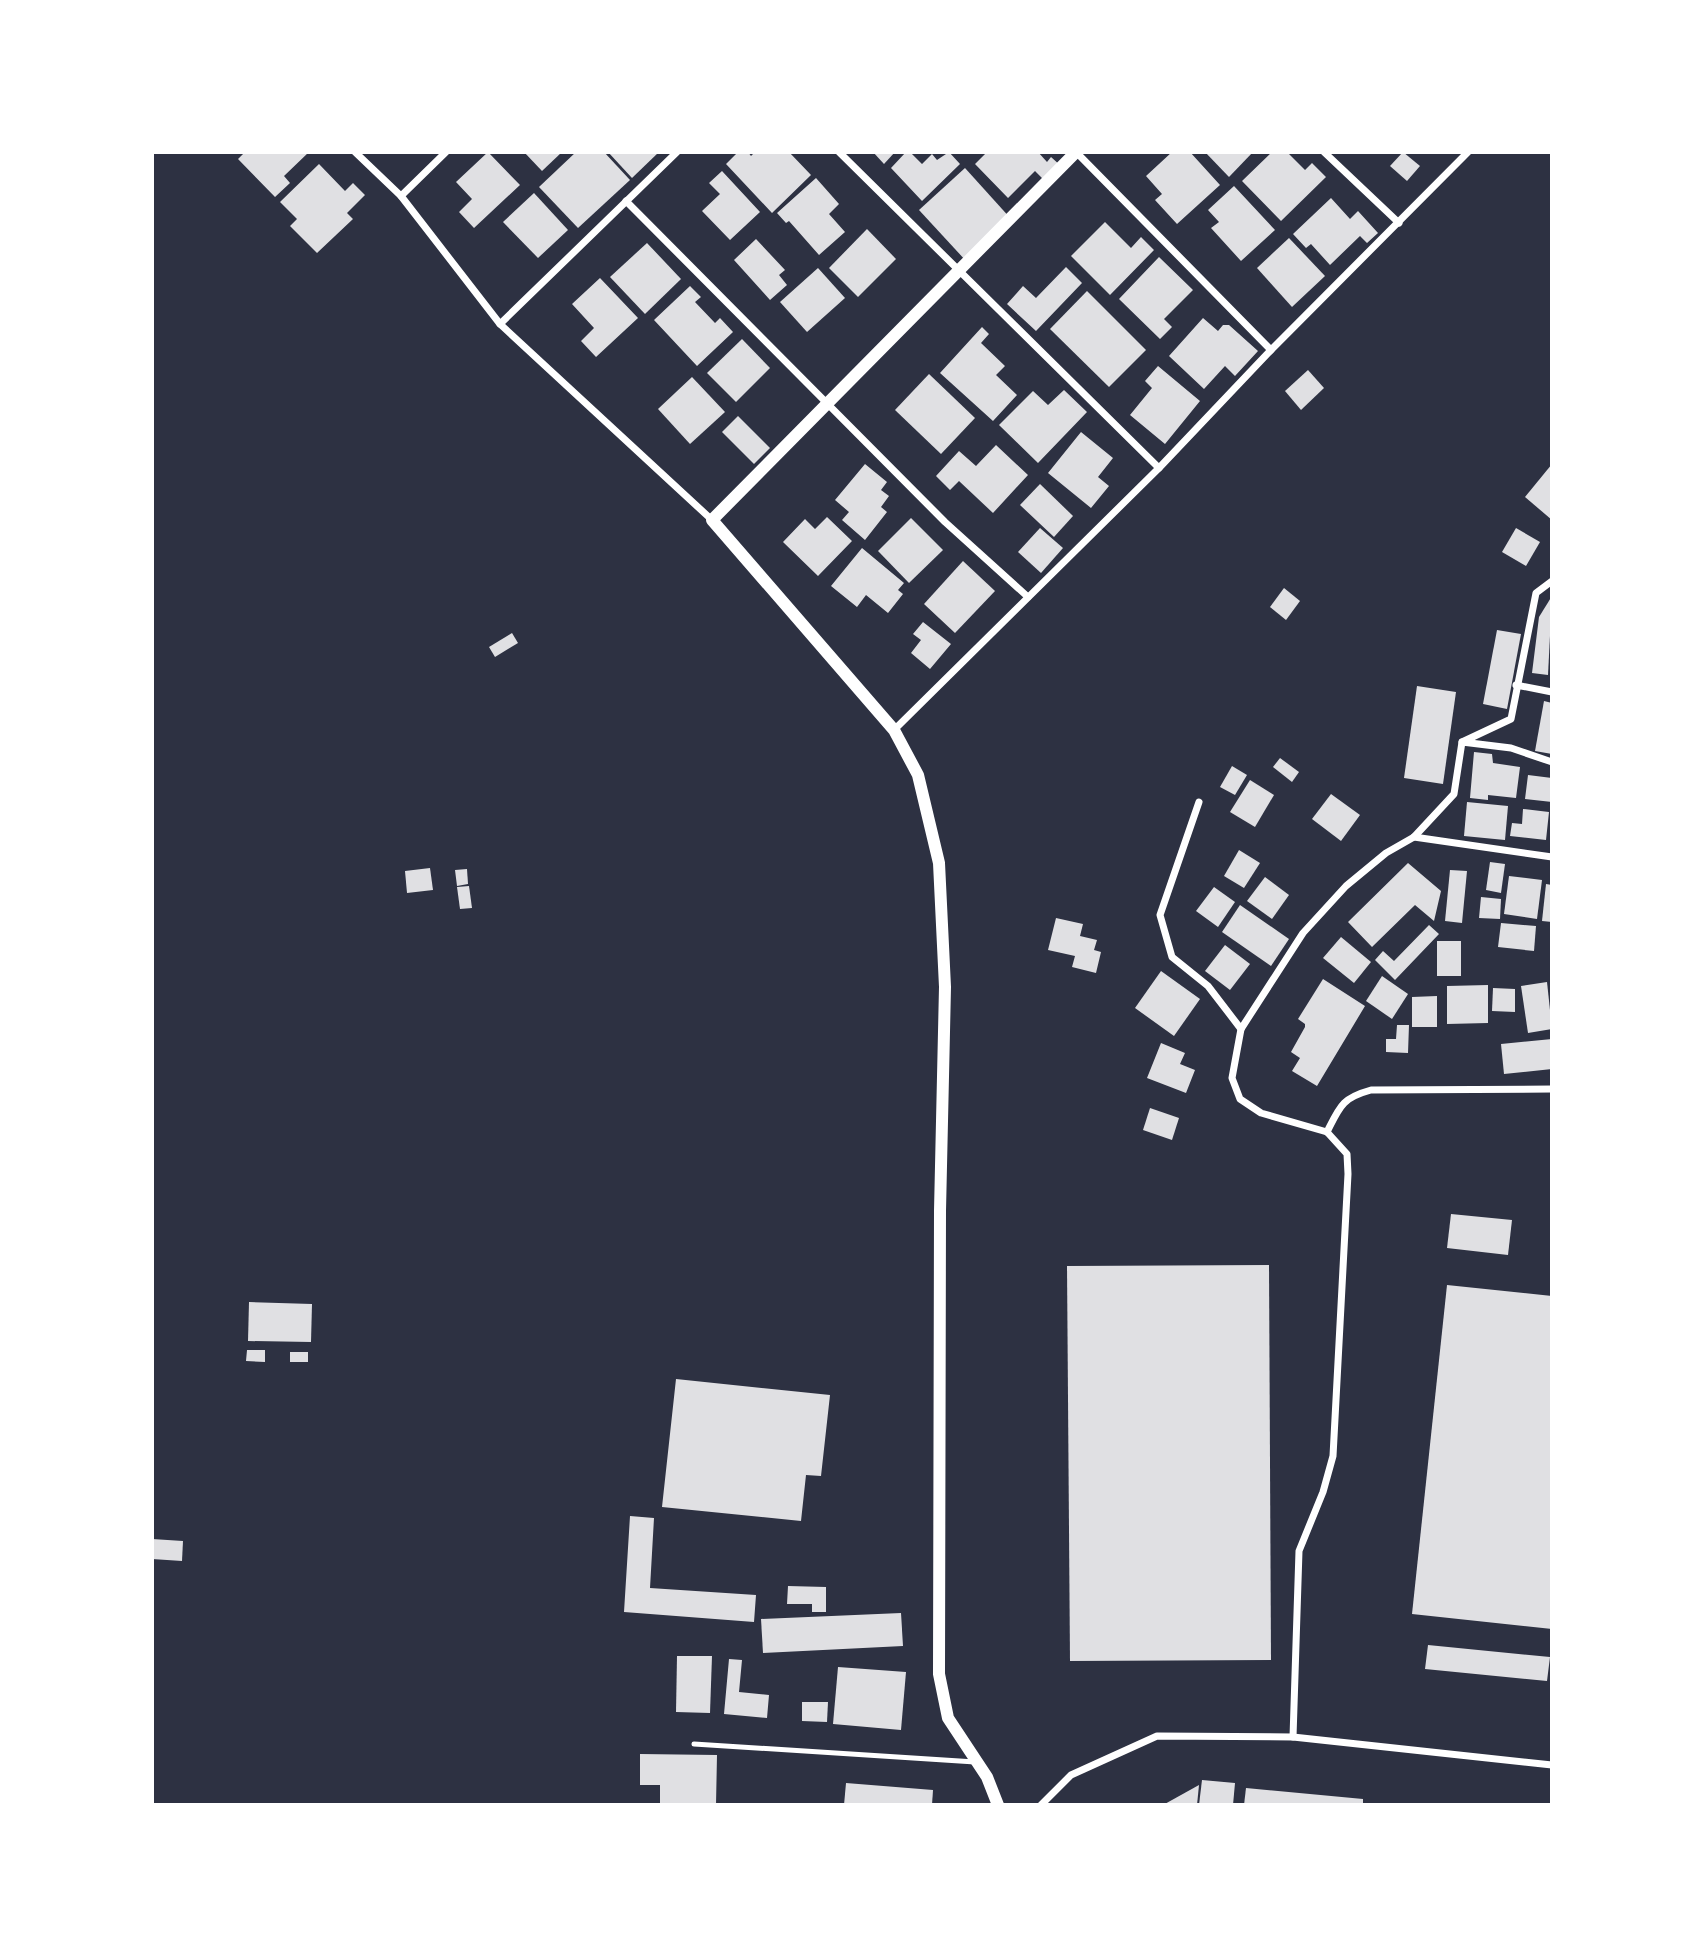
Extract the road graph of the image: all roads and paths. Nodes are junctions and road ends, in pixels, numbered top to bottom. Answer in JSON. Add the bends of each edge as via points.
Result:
{"nodes":[{"id":1,"x":355,"y":152,"type":"edge"},
{"id":2,"x":446,"y":152,"type":"edge"},
{"id":3,"x":677,"y":152,"type":"edge"},
{"id":4,"x":839,"y":152,"type":"edge"},
{"id":5,"x":1076,"y":152,"type":"edge"},
{"id":6,"x":1324,"y":152,"type":"edge"},
{"id":7,"x":1468,"y":152,"type":"edge"},
{"id":8,"x":401,"y":196,"type":"junction"},
{"id":9,"x":626,"y":201,"type":"junction"},
{"id":10,"x":1399,"y":223,"type":"junction"},
{"id":11,"x":957,"y":271,"type":"junction"},
{"id":12,"x":500,"y":324,"type":"junction"},
{"id":13,"x":1271,"y":350,"type":"junction"},
{"id":14,"x":827,"y":404,"type":"junction"},
{"id":15,"x":1159,"y":468,"type":"junction"},
{"id":16,"x":712,"y":520,"type":"junction"},
{"id":17,"x":1552,"y":581,"type":"edge"},
{"id":18,"x":1028,"y":597,"type":"junction"},
{"id":19,"x":1516,"y":685,"type":"junction"},
{"id":20,"x":1552,"y":692,"type":"edge"},
{"id":21,"x":894,"y":730,"type":"junction"},
{"id":22,"x":1462,"y":742,"type":"junction"},
{"id":23,"x":1552,"y":762,"type":"edge"},
{"id":24,"x":1199,"y":802,"type":"dead end"},
{"id":25,"x":1414,"y":837,"type":"junction"},
{"id":26,"x":1552,"y":857,"type":"edge"},
{"id":27,"x":1241,"y":1029,"type":"junction"},
{"id":28,"x":1552,"y":1088,"type":"edge"},
{"id":29,"x":1327,"y":1132,"type":"junction"},
{"id":30,"x":1293,"y":1737,"type":"junction"},
{"id":31,"x":694,"y":1744,"type":"dead end"},
{"id":32,"x":978,"y":1762,"type":"junction"},
{"id":33,"x":1552,"y":1765,"type":"edge"},
{"id":34,"x":998,"y":1805,"type":"edge"},
{"id":35,"x":1041,"y":1805,"type":"edge"}],
"edges":[{"from":1,"to":8,"type":"street"},
{"from":2,"to":8,"type":"street"},
{"from":3,"to":9,"type":"street"},
{"from":4,"to":11,"type":"street"},
{"from":5,"to":11,"type":"street"},
{"from":5,"to":13,"type":"street"},
{"from":6,"to":10,"type":"street"},
{"from":7,"to":10,"type":"street"},
{"from":8,"to":12,"type":"street"},
{"from":9,"to":12,"type":"street"},
{"from":9,"to":14,"type":"street"},
{"from":10,"to":13,"type":"street"},
{"from":11,"to":14,"type":"street"},
{"from":11,"to":15,"type":"street"},
{"from":12,"to":16,"type":"street"},
{"from":13,"to":15,"type":"street"},
{"from":14,"to":16,"type":"street"},
{"from":14,"to":18,"type":"street","via":[[945,523]]},
{"from":15,"to":18,"type":"street"},
{"from":16,"to":21,"type":"street"},
{"from":17,"to":19,"type":"street","via":[[1536,593]]},
{"from":18,"to":21,"type":"street"},
{"from":19,"to":20,"type":"street"},
{"from":19,"to":22,"type":"street","via":[[1511,719]]},
{"from":21,"to":32,"type":"street","via":[[918,775],[939,863],[945,987],[939,1674],[948,1718]]},
{"from":22,"to":23,"type":"street","via":[[1511,748]]},
{"from":22,"to":25,"type":"street","via":[[1454,794]]},
{"from":24,"to":27,"type":"street","via":[[1160,915],[1172,957],[1208,986]]},
{"from":25,"to":26,"type":"street"},
{"from":25,"to":27,"type":"street","via":[[1385,853],[1346,886],[1303,933]]},
{"from":27,"to":29,"type":"street","via":[[1232,1079],[1240,1099],[1261,1113]]},
{"from":28,"to":29,"type":"street","via":[[1371,1090],[1340,1104]]},
{"from":29,"to":30,"type":"street","via":[[1347,1154],[1348,1174],[1333,1456],[1299,1551]]},
{"from":30,"to":33,"type":"street"},
{"from":30,"to":35,"type":"street","via":[[1157,1736],[1072,1775]]},
{"from":31,"to":32,"type":"lane"},
{"from":32,"to":34,"type":"street"}]}
